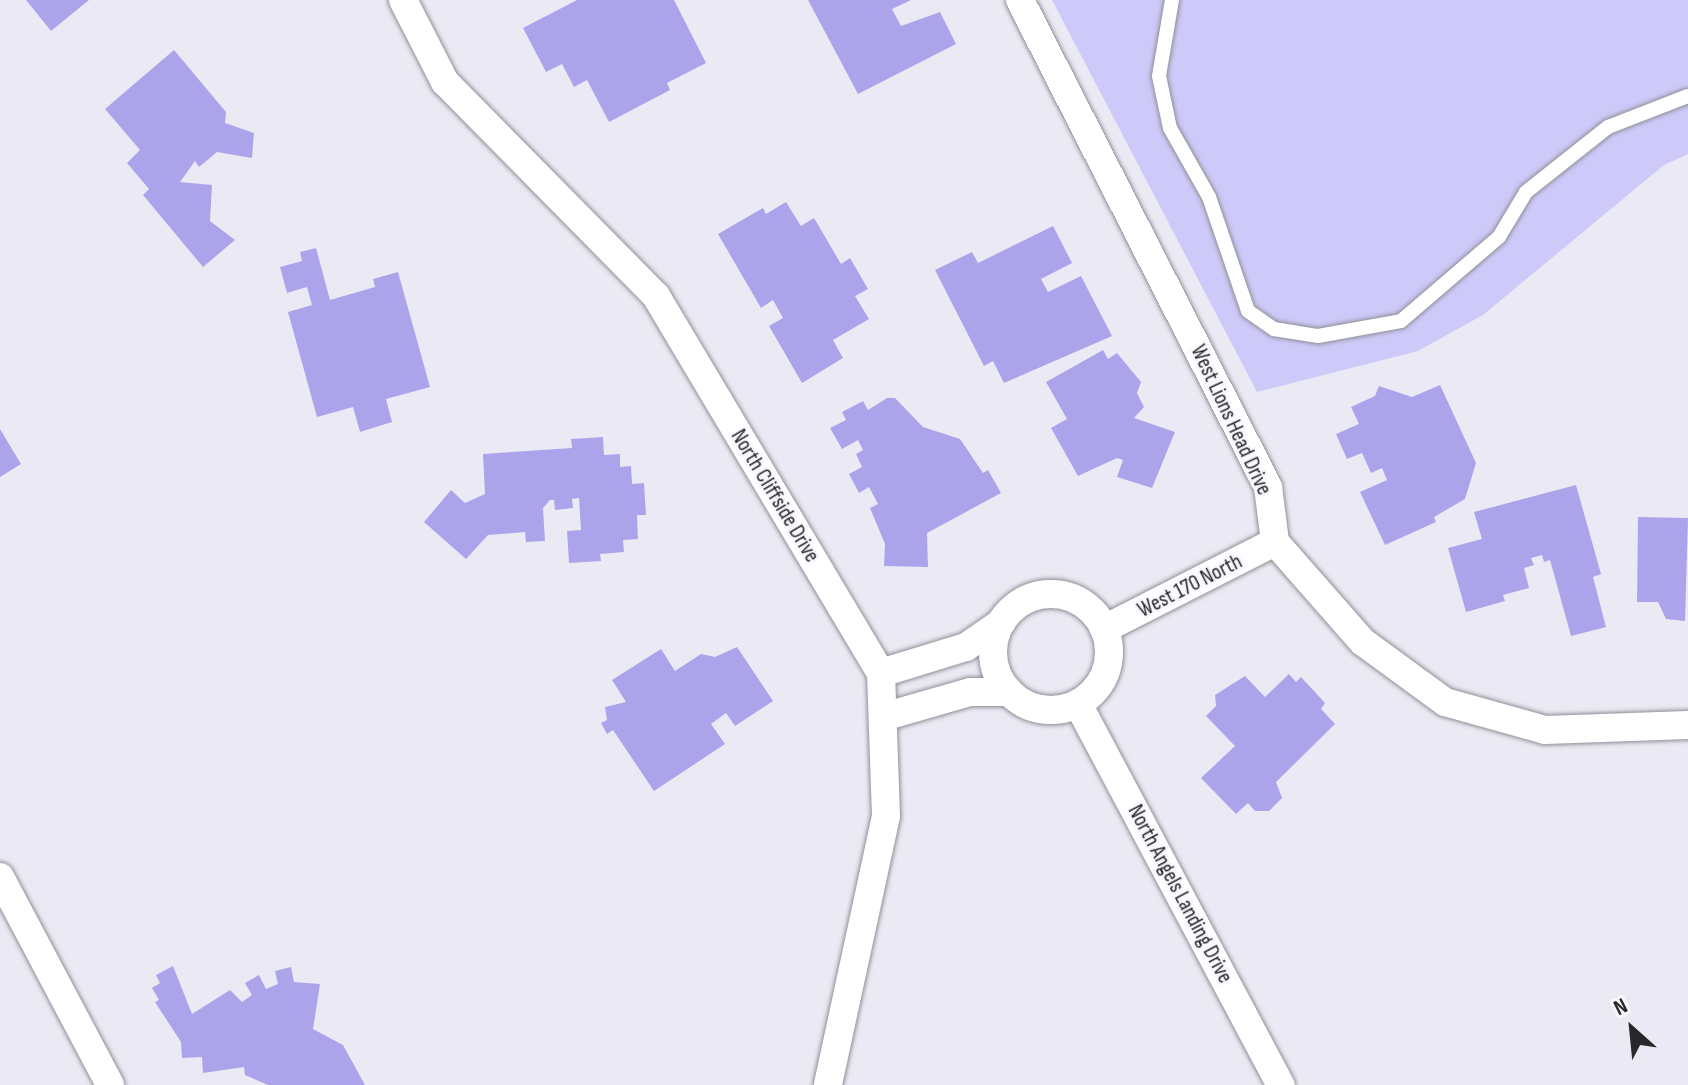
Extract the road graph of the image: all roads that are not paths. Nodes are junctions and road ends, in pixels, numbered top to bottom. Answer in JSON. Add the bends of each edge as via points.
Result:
{"nodes":[{"id":1,"x":403,"y":0,"type":"edge"},
{"id":2,"x":1020,"y":0,"type":"edge"},
{"id":3,"x":1172,"y":0,"type":"edge"},
{"id":4,"x":1688,"y":96,"type":"edge"},
{"id":5,"x":1275,"y":542,"type":"junction"},
{"id":6,"x":1002,"y":622,"type":"junction"},
{"id":7,"x":1104,"y":629,"type":"junction"},
{"id":8,"x":881,"y":673,"type":"junction"},
{"id":9,"x":1009,"y":692,"type":"junction"},
{"id":10,"x":1078,"y":704,"type":"junction"},
{"id":11,"x":883,"y":717,"type":"junction"},
{"id":12,"x":1688,"y":725,"type":"edge"},
{"id":13,"x":0,"y":877,"type":"edge"},
{"id":14,"x":110,"y":1085,"type":"edge"},
{"id":15,"x":828,"y":1085,"type":"edge"},
{"id":16,"x":1281,"y":1085,"type":"edge"}],
"edges":[{"from":1,"to":8,"type":"street","name":"North Cliffside Drive","via":[[445,82],[656,296]]},
{"from":2,"to":5,"type":"street","name":"West Lions Head Drive","via":[[1268,487]]},
{"from":3,"to":4,"type":"lane","via":[[1159,76],[1170,128],[1209,197],[1248,311],[1274,329],[1318,336],[1401,321],[1499,237],[1526,192],[1608,127]]},
{"from":5,"to":7,"type":"street","name":"West 170 North"},
{"from":5,"to":12,"type":"street","via":[[1363,642],[1445,702],[1545,730]]},
{"from":6,"to":7,"type":"street","via":[[1032,597],[1051,594],[1088,607]]},
{"from":6,"to":8,"type":"street","via":[[966,647]]},
{"from":6,"to":9,"type":"street","via":[[993,658]]},
{"from":7,"to":10,"type":"street","via":[[1109,660],[1104,677]]},
{"from":8,"to":11,"type":"street","name":"North Cliffside Drive"},
{"from":9,"to":10,"type":"street","via":[[1041,709]]},
{"from":9,"to":11,"type":"street","via":[[970,692]]},
{"from":10,"to":16,"type":"street","name":"North Angels Landing Drive"},
{"from":11,"to":15,"type":"street","name":"North Cliffside Drive","via":[[886,816]]},
{"from":13,"to":14,"type":"street"}]}
